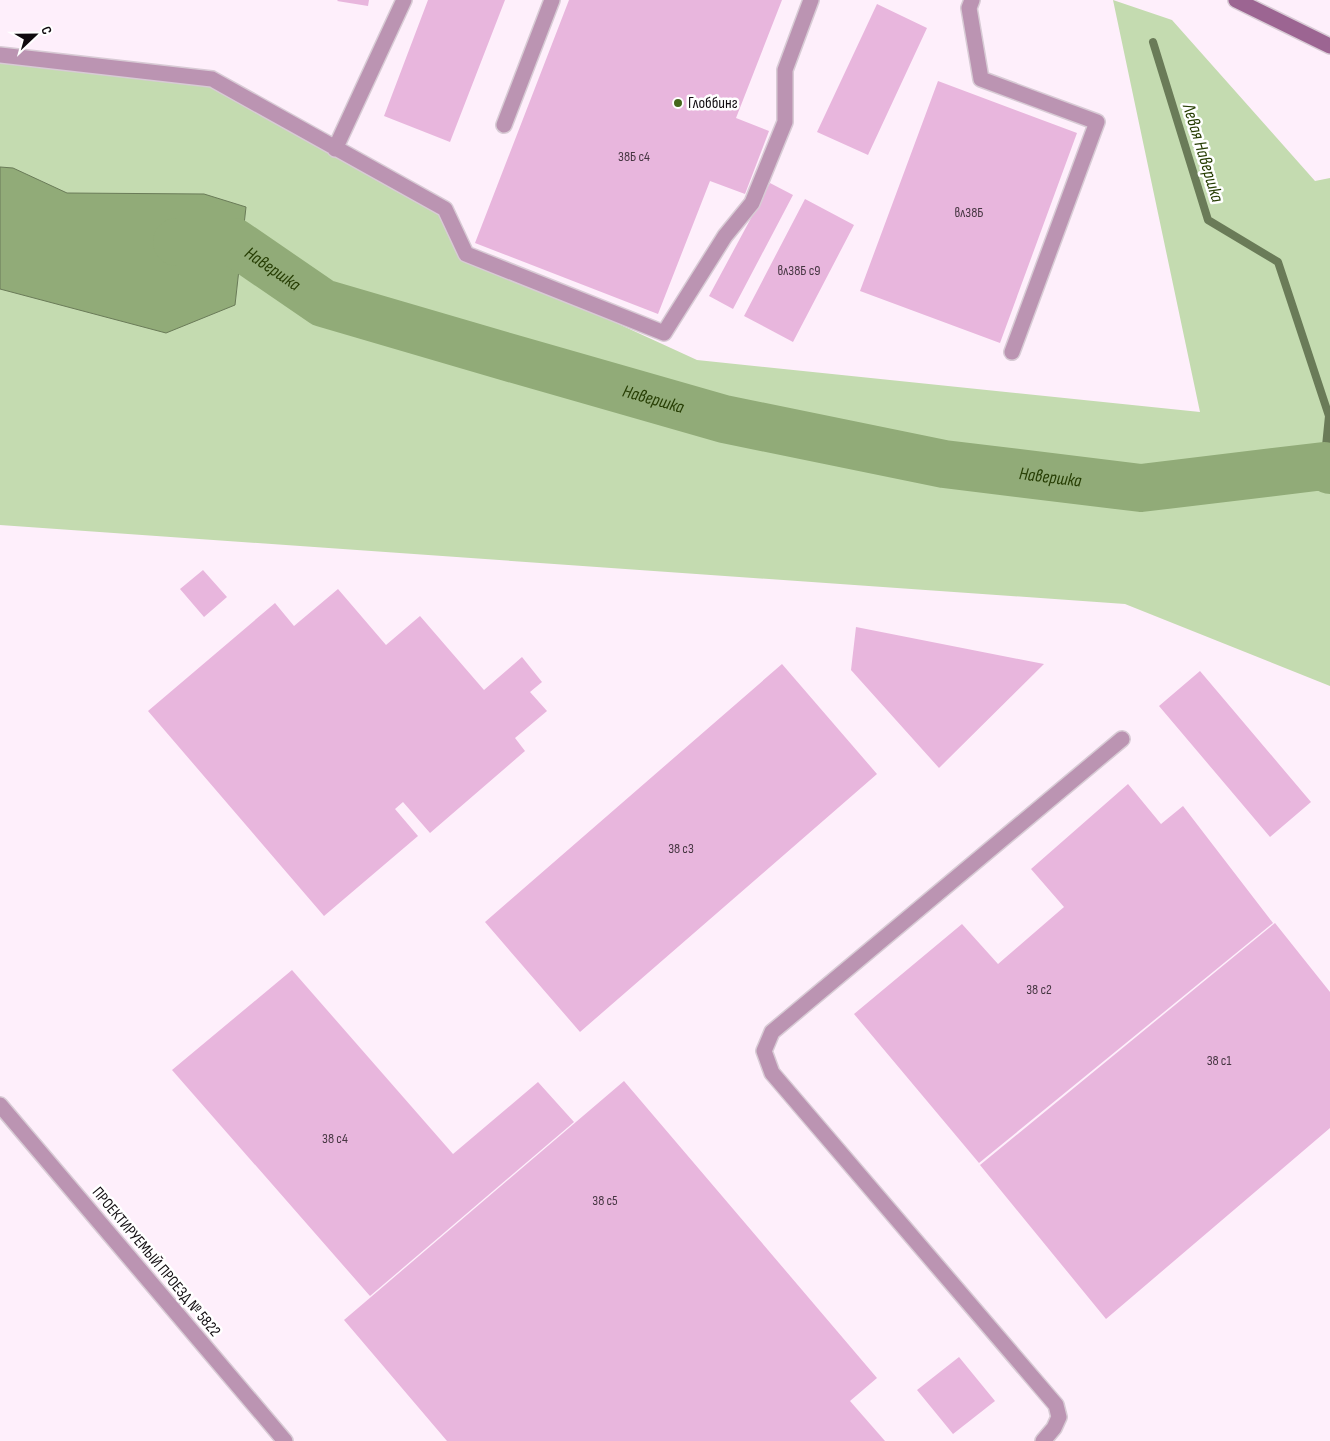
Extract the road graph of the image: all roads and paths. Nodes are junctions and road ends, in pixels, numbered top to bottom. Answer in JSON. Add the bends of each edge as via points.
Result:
{"nodes":[{"id":1,"x":404,"y":0,"type":"edge"},
{"id":2,"x":552,"y":0,"type":"edge"},
{"id":3,"x":811,"y":0,"type":"edge"},
{"id":4,"x":972,"y":0,"type":"edge"},
{"id":5,"x":1236,"y":0,"type":"edge"},
{"id":6,"x":1330,"y":46,"type":"edge"},
{"id":7,"x":0,"y":55,"type":"edge"},
{"id":8,"x":504,"y":125,"type":"dead end"},
{"id":9,"x":336,"y":149,"type":"junction"},
{"id":10,"x":1012,"y":352,"type":"dead end"},
{"id":11,"x":1122,"y":739,"type":"dead end"},
{"id":12,"x":0,"y":1106,"type":"edge"},
{"id":13,"x":285,"y":1441,"type":"edge"},
{"id":14,"x":1043,"y":1441,"type":"edge"}],
"edges":[{"from":1,"to":9,"type":"lane"},
{"from":2,"to":8,"type":"lane"},
{"from":3,"to":9,"type":"lane","via":[[784,70],[785,122],[752,202],[725,236],[664,333],[466,254],[445,209]]},
{"from":4,"to":10,"type":"lane","via":[[969,8],[981,79],[1097,122]]},
{"from":5,"to":6,"type":"main road"},
{"from":7,"to":9,"type":"lane","via":[[212,79]]},
{"from":11,"to":14,"type":"lane","via":[[772,1032],[764,1051],[772,1073],[1056,1405],[1059,1416]]},
{"from":12,"to":13,"type":"lane","name":"ПРОЕКТИРУЕМЫЙ ПРОЕЗД № 5822"}]}
